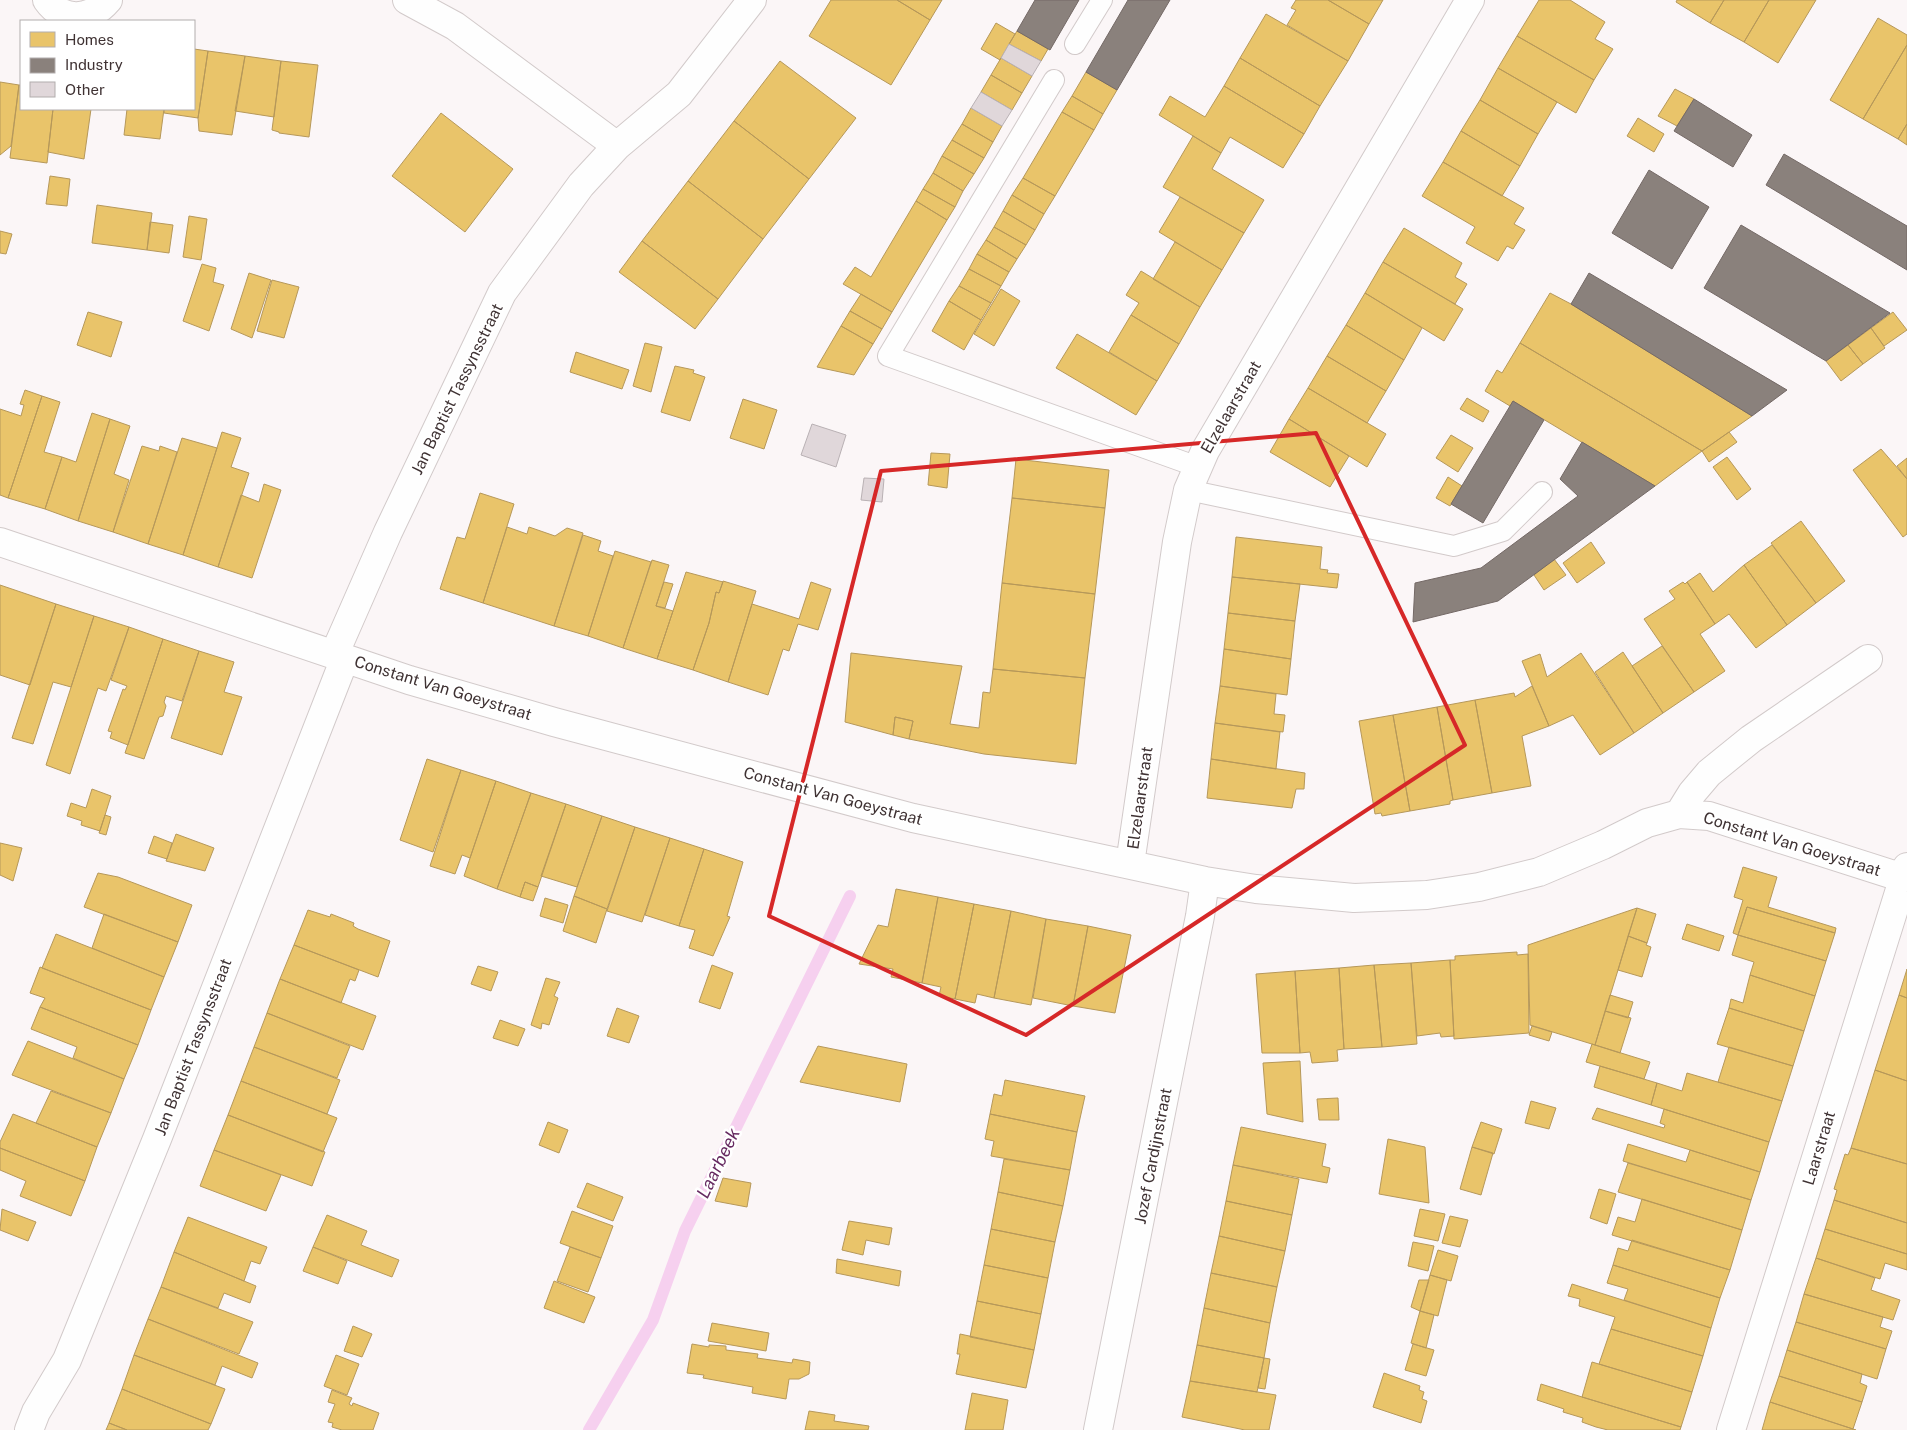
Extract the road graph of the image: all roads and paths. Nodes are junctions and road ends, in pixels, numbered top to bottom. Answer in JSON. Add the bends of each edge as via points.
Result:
{"nodes":[{"id":1,"x":48,"y":0,"type":"edge"},
{"id":2,"x":108,"y":0,"type":"edge"},
{"id":3,"x":407,"y":0,"type":"edge"},
{"id":4,"x":752,"y":0,"type":"edge"},
{"id":5,"x":1102,"y":0,"type":"edge"},
{"id":6,"x":1470,"y":0,"type":"edge"},
{"id":7,"x":1075,"y":44,"type":"dead end"},
{"id":8,"x":1054,"y":80,"type":"dead end"},
{"id":9,"x":617,"y":146,"type":"junction"},
{"id":10,"x":1193,"y":479,"type":"junction"},
{"id":11,"x":1542,"y":492,"type":"dead end"},
{"id":12,"x":0,"y":542,"type":"edge"},
{"id":13,"x":339,"y":657,"type":"junction"},
{"id":14,"x":1868,"y":659,"type":"dead end"},
{"id":15,"x":1679,"y":814,"type":"junction"},
{"id":16,"x":1130,"y":864,"type":"junction"},
{"id":17,"x":1905,"y":872,"type":"edge"},
{"id":18,"x":1205,"y":881,"type":"junction"},
{"id":19,"x":29,"y":1430,"type":"edge"},
{"id":20,"x":1098,"y":1430,"type":"edge"},
{"id":21,"x":1732,"y":1430,"type":"edge"}],
"edges":[{"from":1,"to":2,"type":"street","via":[[53,8],[67,16],[85,17],[99,10]]},
{"from":3,"to":9,"type":"street","via":[[455,26]]},
{"from":4,"to":9,"type":"street","name":"Jan Baptist Tassynsstraat","via":[[679,94]]},
{"from":5,"to":7,"type":"lane"},
{"from":6,"to":10,"type":"street","name":"Elzelaarstraat","via":[[1227,413]]},
{"from":8,"to":10,"type":"lane","via":[[888,356]]},
{"from":9,"to":13,"type":"street","name":"Jan Baptist Tassynsstraat","via":[[580,185],[502,294],[388,532]]},
{"from":10,"to":11,"type":"lane","via":[[1454,546],[1503,531]]},
{"from":10,"to":16,"type":"street","name":"Elzelaarstraat","via":[[1177,542]]},
{"from":12,"to":13,"type":"street","name":"Constant Van Goeystraat"},
{"from":13,"to":16,"type":"street","name":"Constant Van Goeystraat","via":[[554,722],[913,818]]},
{"from":13,"to":19,"type":"street","name":"Jan Baptist Tassynsstraat","via":[[157,1139],[67,1360]]},
{"from":14,"to":15,"type":"street","name":"Constant Van Goeystraat","via":[[1751,739],[1709,773]]},
{"from":15,"to":17,"type":"street","name":"Constant Van Goeystraat","via":[[1709,816]]},
{"from":15,"to":18,"type":"street","name":"Constant Van Goeystraat","via":[[1647,824],[1539,872],[1479,887],[1427,895],[1354,898]]},
{"from":16,"to":18,"type":"street","name":"Constant Van Goeystraat"},
{"from":17,"to":21,"type":"street","name":"Laarstraat"},
{"from":18,"to":20,"type":"street","name":"Jozef Cardijnstraat"}]}
